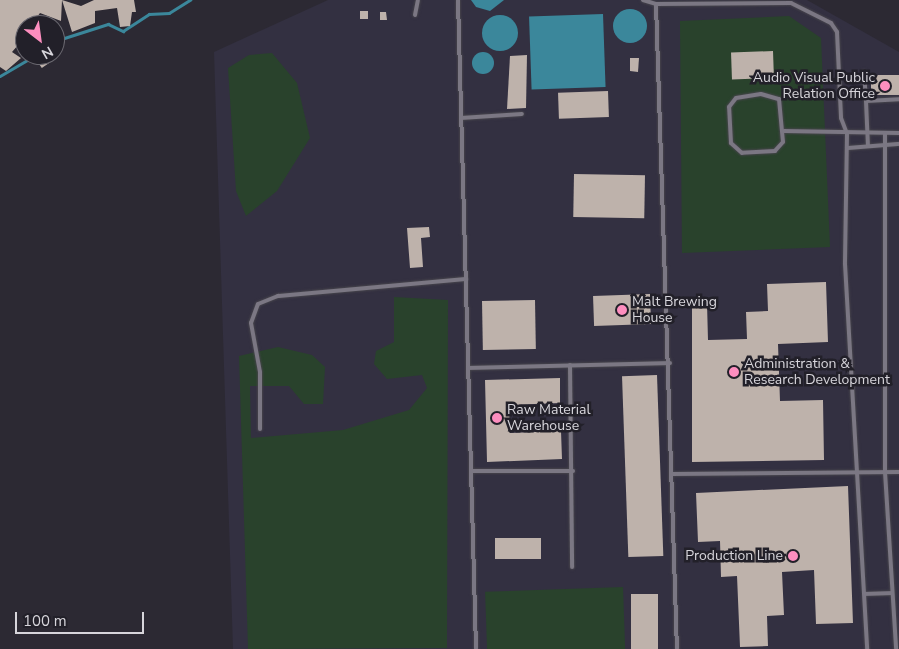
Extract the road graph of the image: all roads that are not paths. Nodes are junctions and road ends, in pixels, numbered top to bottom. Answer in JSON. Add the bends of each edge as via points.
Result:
{"nodes":[{"id":1,"x":418,"y":0,"type":"edge"},
{"id":2,"x":458,"y":0,"type":"edge"},
{"id":3,"x":643,"y":0,"type":"edge"},
{"id":4,"x":656,"y":4,"type":"junction"},
{"id":5,"x":415,"y":15,"type":"dead end"},
{"id":6,"x":864,"y":72,"type":"dead end"},
{"id":7,"x":899,"y":99,"type":"edge"},
{"id":8,"x":866,"y":101,"type":"junction"},
{"id":9,"x":522,"y":114,"type":"dead end"},
{"id":10,"x":461,"y":118,"type":"junction"},
{"id":11,"x":784,"y":132,"type":"junction"},
{"id":12,"x":899,"y":133,"type":"edge"},
{"id":13,"x":847,"y":134,"type":"junction"},
{"id":14,"x":885,"y":134,"type":"junction"},
{"id":15,"x":868,"y":135,"type":"junction"},
{"id":16,"x":899,"y":144,"type":"edge"},
{"id":17,"x":885,"y":145,"type":"junction"},
{"id":18,"x":868,"y":146,"type":"junction"},
{"id":19,"x":847,"y":148,"type":"junction"},
{"id":20,"x":466,"y":279,"type":"junction"},
{"id":21,"x":670,"y":363,"type":"junction"},
{"id":22,"x":570,"y":365,"type":"junction"},
{"id":23,"x":469,"y":368,"type":"junction"},
{"id":24,"x":260,"y":429,"type":"dead end"},
{"id":25,"x":472,"y":471,"type":"junction"},
{"id":26,"x":573,"y":471,"type":"junction"},
{"id":27,"x":885,"y":472,"type":"junction"},
{"id":28,"x":899,"y":472,"type":"edge"},
{"id":29,"x":858,"y":473,"type":"junction"},
{"id":30,"x":672,"y":474,"type":"junction"},
{"id":31,"x":572,"y":567,"type":"dead end"},
{"id":32,"x":892,"y":593,"type":"junction"},
{"id":33,"x":865,"y":594,"type":"junction"},
{"id":34,"x":476,"y":649,"type":"edge"},
{"id":35,"x":676,"y":649,"type":"edge"},
{"id":36,"x":867,"y":649,"type":"edge"},
{"id":37,"x":896,"y":649,"type":"edge"}],
"edges":[{"from":1,"to":5,"type":"lane"},
{"from":2,"to":10,"type":"lane"},
{"from":3,"to":4,"type":"lane"},
{"from":4,"to":13,"type":"lane","via":[[791,3],[831,23],[839,42],[841,118]]},
{"from":4,"to":21,"type":"lane"},
{"from":6,"to":8,"type":"lane"},
{"from":7,"to":8,"type":"lane"},
{"from":8,"to":15,"type":"lane"},
{"from":9,"to":10,"type":"lane"},
{"from":10,"to":20,"type":"lane"},
{"from":11,"to":11,"type":"lane","via":[[775,96],[742,96],[732,101],[731,143],[737,151],[775,151],[781,148]]},
{"from":11,"to":13,"type":"lane"},
{"from":12,"to":14,"type":"lane"},
{"from":13,"to":15,"type":"lane"},
{"from":13,"to":19,"type":"lane"},
{"from":14,"to":15,"type":"lane"},
{"from":14,"to":17,"type":"lane"},
{"from":15,"to":18,"type":"lane"},
{"from":16,"to":17,"type":"lane"},
{"from":17,"to":18,"type":"lane"},
{"from":17,"to":27,"type":"lane"},
{"from":18,"to":19,"type":"lane"},
{"from":19,"to":29,"type":"lane","via":[[845,264]]},
{"from":20,"to":23,"type":"lane"},
{"from":20,"to":24,"type":"lane","via":[[278,296],[258,304],[251,323],[260,372]]},
{"from":21,"to":22,"type":"lane"},
{"from":21,"to":30,"type":"lane"},
{"from":22,"to":23,"type":"lane"},
{"from":22,"to":26,"type":"lane"},
{"from":23,"to":25,"type":"lane"},
{"from":25,"to":26,"type":"lane"},
{"from":25,"to":34,"type":"lane"},
{"from":26,"to":31,"type":"lane"},
{"from":27,"to":28,"type":"lane"},
{"from":27,"to":29,"type":"lane"},
{"from":27,"to":32,"type":"lane"},
{"from":29,"to":30,"type":"lane"},
{"from":29,"to":33,"type":"lane"},
{"from":30,"to":35,"type":"lane"},
{"from":32,"to":33,"type":"lane"},
{"from":32,"to":37,"type":"lane"},
{"from":33,"to":36,"type":"lane"}]}
